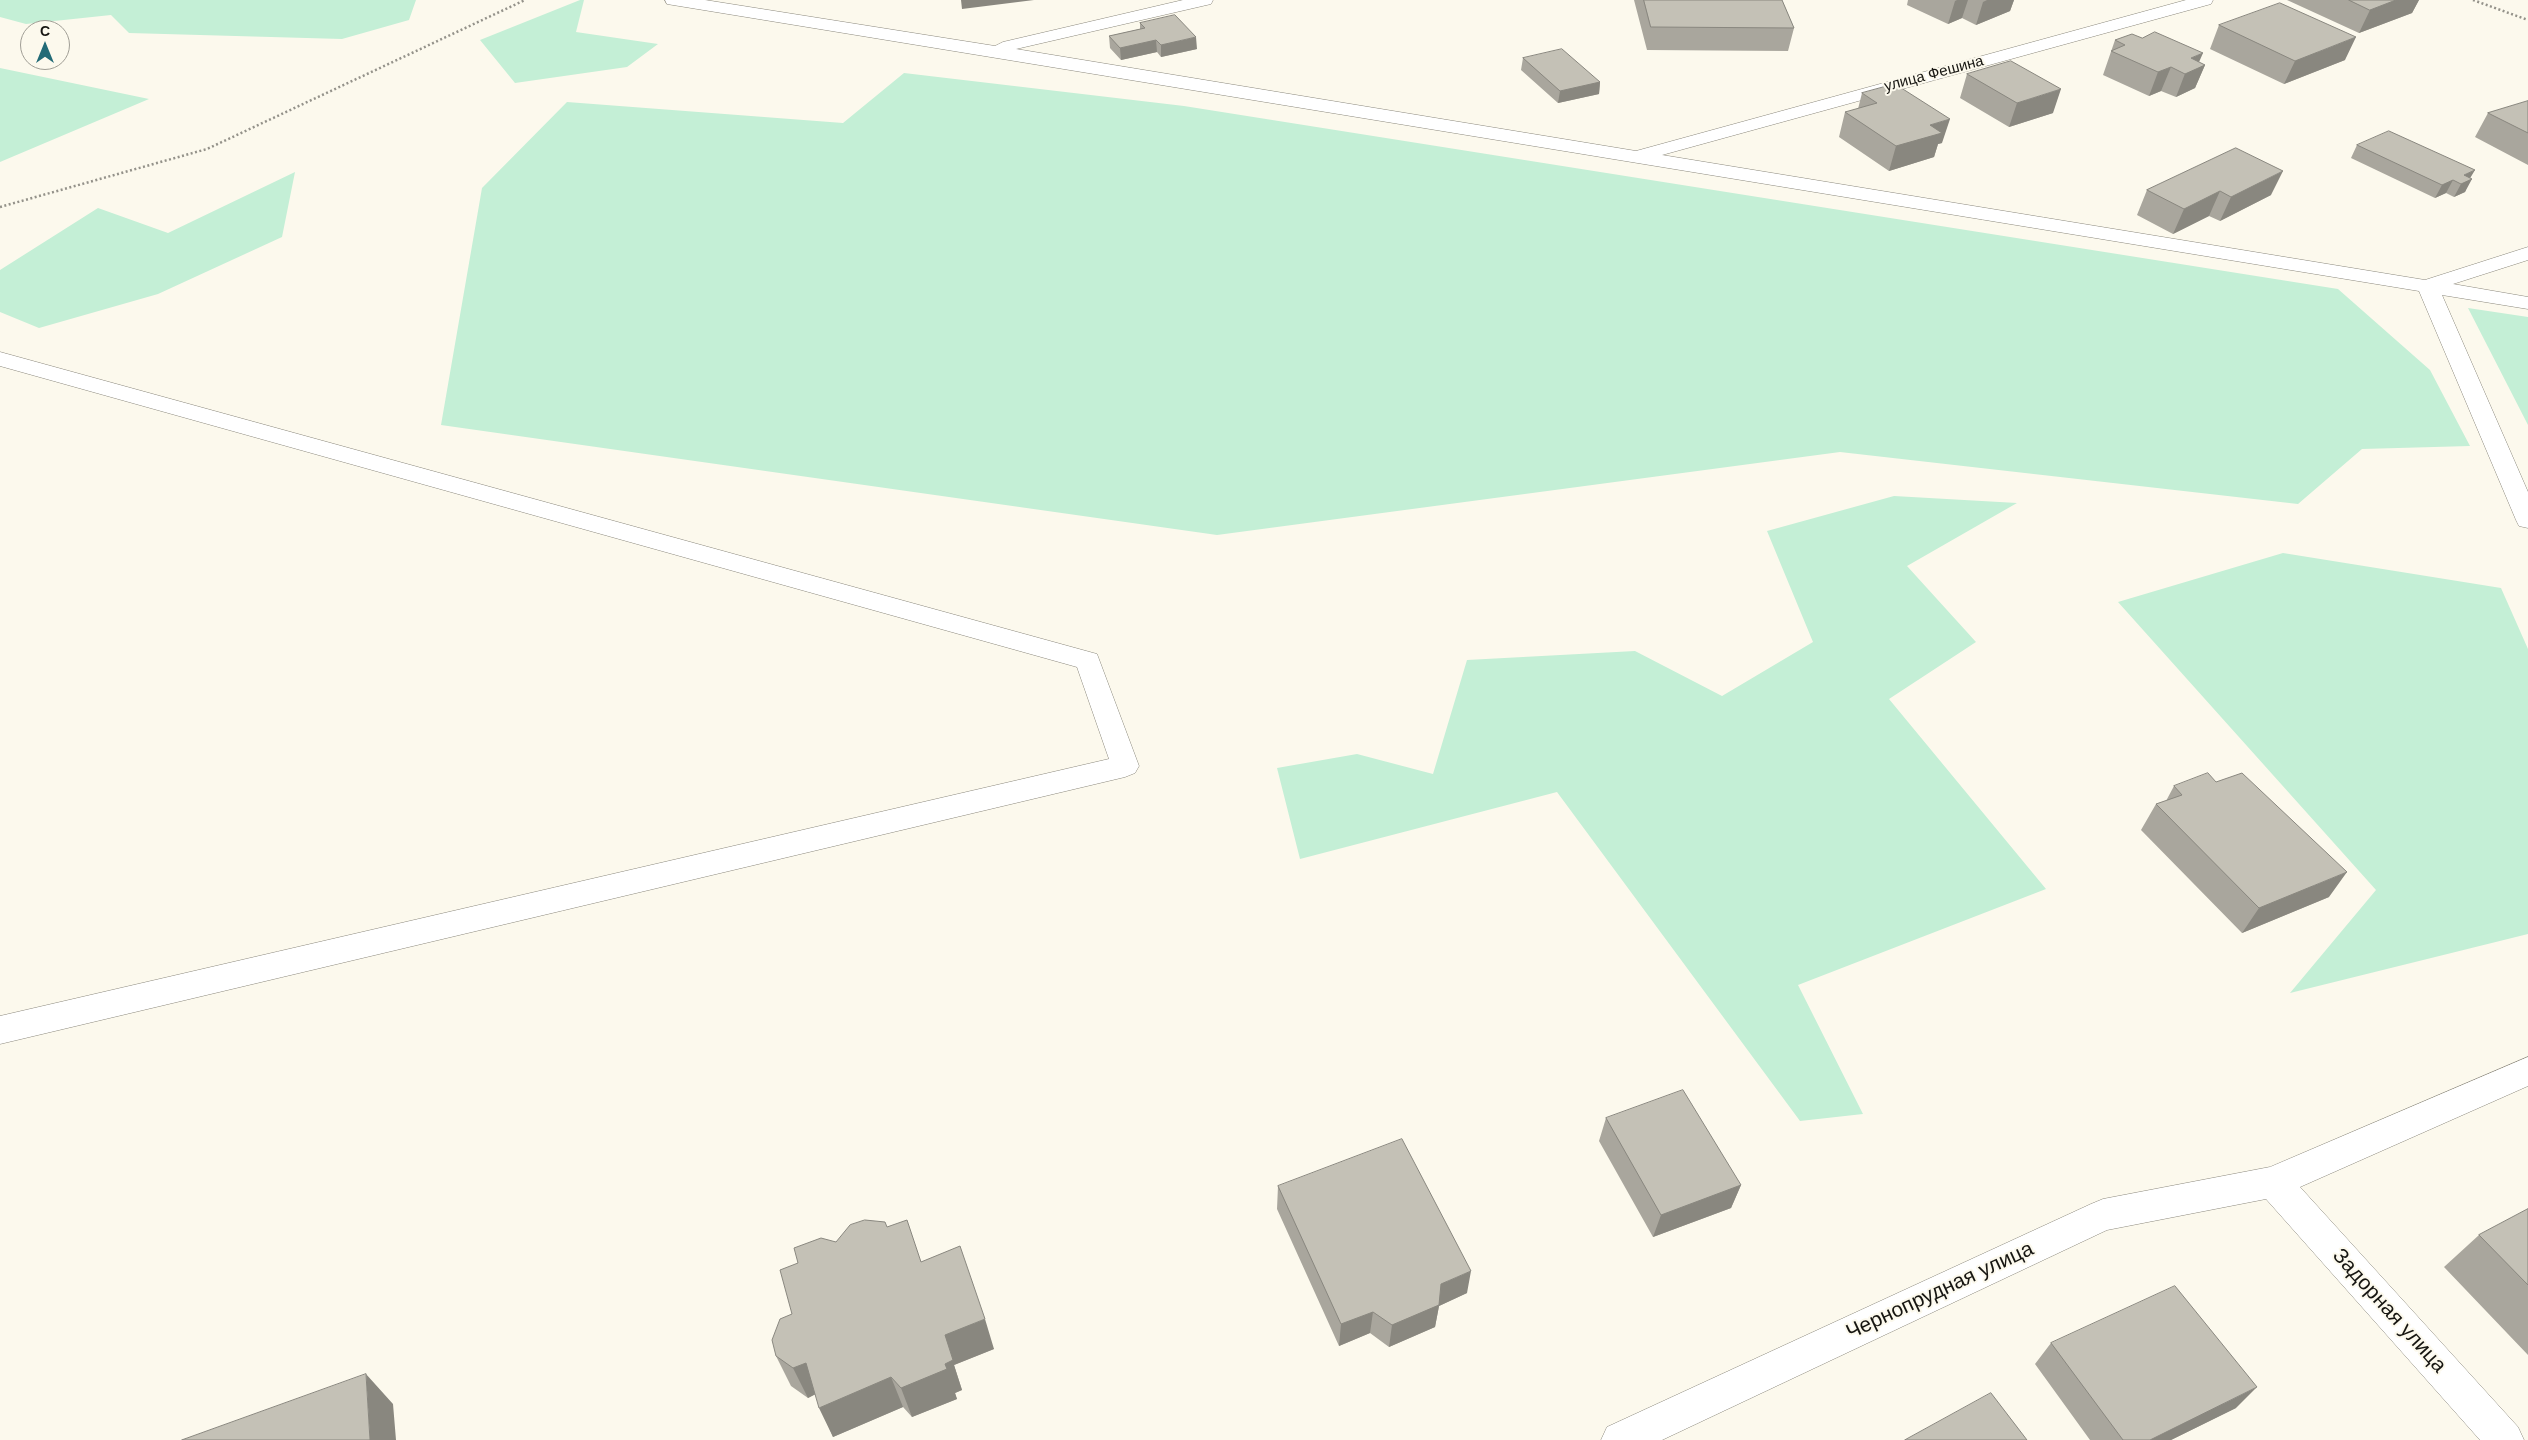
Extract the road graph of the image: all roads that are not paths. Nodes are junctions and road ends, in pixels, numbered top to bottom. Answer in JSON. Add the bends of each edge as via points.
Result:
{"nodes":[{"id":1,"x":673,"y":0,"type":"edge"},
{"id":2,"x":1205,"y":0,"type":"edge"},
{"id":3,"x":2205,"y":0,"type":"edge"},
{"id":4,"x":989,"y":50,"type":"junction"},
{"id":5,"x":1634,"y":156,"type":"junction"},
{"id":6,"x":2528,"y":253,"type":"edge"},
{"id":7,"x":2426,"y":286,"type":"junction"},
{"id":8,"x":2528,"y":303,"type":"edge"},
{"id":9,"x":0,"y":359,"type":"edge"},
{"id":10,"x":2528,"y":520,"type":"edge"},
{"id":11,"x":0,"y":1030,"type":"edge"},
{"id":12,"x":2528,"y":1070,"type":"edge"},
{"id":13,"x":2272,"y":1182,"type":"junction"},
{"id":14,"x":1620,"y":1440,"type":"edge"},
{"id":15,"x":2505,"y":1440,"type":"edge"}],
"edges":[{"from":1,"to":4,"type":"street"},
{"from":2,"to":4,"type":"street"},
{"from":3,"to":5,"type":"street","name":"улица Фешина"},
{"from":4,"to":5,"type":"street"},
{"from":5,"to":7,"type":"street"},
{"from":6,"to":7,"type":"street"},
{"from":7,"to":8,"type":"street"},
{"from":7,"to":10,"type":"street"},
{"from":9,"to":11,"type":"street","via":[[1088,661],[1125,766]]},
{"from":12,"to":13,"type":"street","name":"Чернопрудная улица"},
{"from":13,"to":14,"type":"street","name":"Чернопрудная улица","via":[[2103,1215]]},
{"from":13,"to":15,"type":"street","name":"Задорная улица"}]}
